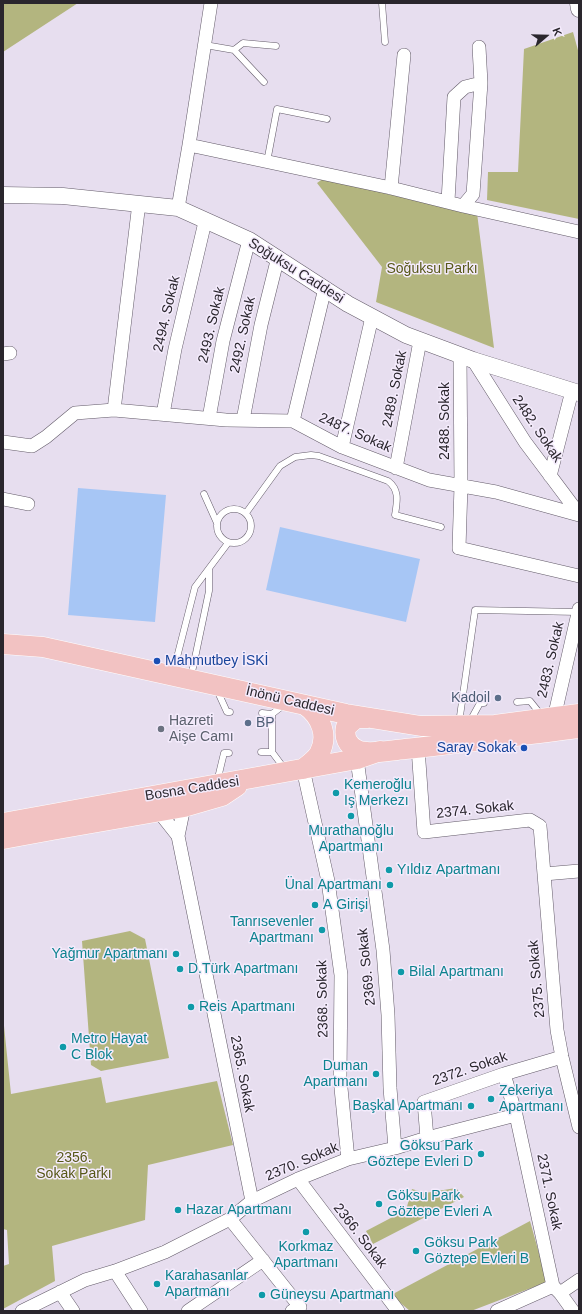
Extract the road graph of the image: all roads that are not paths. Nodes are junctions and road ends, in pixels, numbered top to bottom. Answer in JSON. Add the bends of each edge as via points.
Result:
{"nodes":[{"id":1,"x":211,"y":3,"type":"edge"},
{"id":2,"x":382,"y":3,"type":"edge"},
{"id":3,"x":578,"y":3,"type":"edge"},
{"id":4,"x":579,"y":9,"type":"edge"},
{"id":5,"x":385,"y":42,"type":"dead end"},
{"id":6,"x":205,"y":45,"type":"junction"},
{"id":7,"x":276,"y":46,"type":"dead end"},
{"id":8,"x":479,"y":48,"type":"dead end"},
{"id":9,"x":234,"y":50,"type":"junction"},
{"id":10,"x":404,"y":55,"type":"dead end"},
{"id":11,"x":264,"y":82,"type":"dead end"},
{"id":12,"x":481,"y":82,"type":"junction"},
{"id":13,"x":327,"y":118,"type":"dead end"},
{"id":14,"x":190,"y":145,"type":"junction"},
{"id":15,"x":267,"y":162,"type":"junction"},
{"id":16,"x":391,"y":188,"type":"junction"},
{"id":17,"x":3,"y":194,"type":"edge"},
{"id":18,"x":448,"y":201,"type":"junction"},
{"id":19,"x":139,"y":203,"type":"junction"},
{"id":20,"x":463,"y":206,"type":"junction"},
{"id":21,"x":178,"y":208,"type":"junction"},
{"id":22,"x":205,"y":222,"type":"junction"},
{"id":23,"x":579,"y":232,"type":"edge"},
{"id":24,"x":249,"y":240,"type":"junction"},
{"id":25,"x":278,"y":257,"type":"junction"},
{"id":26,"x":325,"y":288,"type":"junction"},
{"id":27,"x":372,"y":317,"type":"junction"},
{"id":28,"x":420,"y":340,"type":"junction"},
{"id":29,"x":467,"y":358,"type":"junction"},
{"id":30,"x":576,"y":392,"type":"edge"},
{"id":31,"x":114,"y":410,"type":"junction"},
{"id":32,"x":163,"y":414,"type":"junction"},
{"id":33,"x":209,"y":418,"type":"junction"},
{"id":34,"x":243,"y":420,"type":"junction"},
{"id":35,"x":293,"y":421,"type":"junction"},
{"id":36,"x":3,"y":442,"type":"edge"},
{"id":37,"x":342,"y":447,"type":"junction"},
{"id":38,"x":396,"y":468,"type":"junction"},
{"id":39,"x":550,"y":476,"type":"junction"},
{"id":40,"x":461,"y":486,"type":"junction"},
{"id":41,"x":204,"y":494,"type":"dead end"},
{"id":42,"x":3,"y":499,"type":"edge"},
{"id":43,"x":28,"y":504,"type":"dead end"},
{"id":44,"x":246,"y":513,"type":"junction"},
{"id":45,"x":579,"y":514,"type":"edge"},
{"id":46,"x":218,"y":523,"type":"junction"},
{"id":47,"x":442,"y":527,"type":"dead end"},
{"id":48,"x":228,"y":543,"type":"junction"},
{"id":49,"x":209,"y":569,"type":"junction"},
{"id":50,"x":579,"y":576,"type":"edge"},
{"id":51,"x":579,"y":611,"type":"edge"},
{"id":52,"x":3,"y":644,"type":"edge"},
{"id":53,"x":181,"y":677,"type":"junction"},
{"id":54,"x":215,"y":685,"type":"junction"},
{"id":55,"x":517,"y":702,"type":"dead end"},
{"id":56,"x":297,"y":703,"type":"junction"},
{"id":57,"x":484,"y":703,"type":"dead end"},
{"id":58,"x":230,"y":712,"type":"dead end"},
{"id":59,"x":262,"y":714,"type":"dead end"},
{"id":60,"x":272,"y":714,"type":"junction"},
{"id":61,"x":579,"y":714,"type":"edge"},
{"id":62,"x":370,"y":718,"type":"junction"},
{"id":63,"x":549,"y":718,"type":"junction"},
{"id":64,"x":463,"y":725,"type":"junction"},
{"id":65,"x":579,"y":728,"type":"edge"},
{"id":66,"x":418,"y":748,"type":"junction"},
{"id":67,"x":380,"y":751,"type":"junction"},
{"id":68,"x":261,"y":752,"type":"dead end"},
{"id":69,"x":272,"y":752,"type":"junction"},
{"id":70,"x":229,"y":753,"type":"dead end"},
{"id":71,"x":357,"y":759,"type":"junction"},
{"id":72,"x":295,"y":771,"type":"junction"},
{"id":73,"x":244,"y":780,"type":"junction"},
{"id":74,"x":210,"y":785,"type":"junction"},
{"id":75,"x":184,"y":807,"type":"junction"},
{"id":76,"x":74,"y":810,"type":"junction"},
{"id":77,"x":159,"y":812,"type":"junction"},
{"id":78,"x":3,"y":823,"type":"edge"},
{"id":79,"x":540,"y":826,"type":"joint"},
{"id":80,"x":52,"y":830,"type":"junction"},
{"id":81,"x":178,"y":836,"type":"junction"},
{"id":82,"x":3,"y":839,"type":"edge"},
{"id":83,"x":579,"y":871,"type":"edge"},
{"id":84,"x":544,"y":874,"type":"junction"},
{"id":85,"x":562,"y":1057,"type":"junction"},
{"id":86,"x":504,"y":1074,"type":"junction"},
{"id":87,"x":516,"y":1116,"type":"junction"},
{"id":88,"x":579,"y":1127,"type":"edge"},
{"id":89,"x":427,"y":1138,"type":"junction"},
{"id":90,"x":395,"y":1148,"type":"junction"},
{"id":91,"x":348,"y":1159,"type":"junction"},
{"id":92,"x":298,"y":1179,"type":"junction"},
{"id":93,"x":252,"y":1201,"type":"junction"},
{"id":94,"x":230,"y":1219,"type":"junction"},
{"id":95,"x":263,"y":1260,"type":"junction"},
{"id":96,"x":115,"y":1271,"type":"junction"},
{"id":97,"x":579,"y":1280,"type":"edge"},
{"id":98,"x":557,"y":1289,"type":"junction"},
{"id":99,"x":60,"y":1292,"type":"junction"},
{"id":100,"x":296,"y":1309,"type":"edge"},
{"id":101,"x":22,"y":1311,"type":"edge"},
{"id":102,"x":73,"y":1311,"type":"edge"},
{"id":103,"x":141,"y":1311,"type":"edge"},
{"id":104,"x":188,"y":1311,"type":"edge"},
{"id":105,"x":398,"y":1311,"type":"edge"},
{"id":106,"x":496,"y":1311,"type":"edge"},
{"id":107,"x":573,"y":1311,"type":"edge"}],
"edges":[{"from":1,"to":6,"type":"street"},
{"from":2,"to":5,"type":"lane"},
{"from":3,"to":4,"type":"street"},
{"from":6,"to":9,"type":"lane"},
{"from":6,"to":14,"type":"street"},
{"from":7,"to":9,"type":"lane","via":[[243,43]]},
{"from":8,"to":12,"type":"street"},
{"from":9,"to":11,"type":"lane"},
{"from":10,"to":16,"type":"street"},
{"from":12,"to":18,"type":"street","via":[[465,87],[454,97]]},
{"from":12,"to":20,"type":"street","via":[[473,194]]},
{"from":13,"to":15,"type":"lane","via":[[277,109]]},
{"from":14,"to":15,"type":"street"},
{"from":14,"to":21,"type":"street"},
{"from":15,"to":16,"type":"street"},
{"from":16,"to":18,"type":"street"},
{"from":17,"to":19,"type":"street","name":"Soğuksu Caddesi"},
{"from":18,"to":20,"type":"street"},
{"from":19,"to":21,"type":"street","name":"Soğuksu Caddesi"},
{"from":19,"to":31,"type":"street"},
{"from":20,"to":23,"type":"street"},
{"from":21,"to":22,"type":"street","name":"Soğuksu Caddesi"},
{"from":22,"to":24,"type":"street","name":"Soğuksu Caddesi"},
{"from":22,"to":32,"type":"street","name":"2494. Sokak","via":[[175,349]]},
{"from":24,"to":25,"type":"street","name":"Soğuksu Caddesi"},
{"from":24,"to":33,"type":"street","name":"2493. Sokak","via":[[223,341]]},
{"from":25,"to":26,"type":"street","name":"Soğuksu Caddesi"},
{"from":25,"to":34,"type":"street","name":"2492. Sokak","via":[[261,325]]},
{"from":26,"to":27,"type":"street","name":"Soğuksu Caddesi"},
{"from":26,"to":35,"type":"street"},
{"from":27,"to":28,"type":"street","name":"Soğuksu Caddesi"},
{"from":27,"to":37,"type":"street"},
{"from":28,"to":29,"type":"street","name":"Soğuksu Caddesi"},
{"from":28,"to":38,"type":"street","name":"2489. Sokak"},
{"from":29,"to":30,"type":"street","name":"Soğuksu Caddesi"},
{"from":29,"to":39,"type":"street","name":"2482. Sokak"},
{"from":29,"to":40,"type":"street","name":"2488. Sokak"},
{"from":30,"to":39,"type":"street"},
{"from":31,"to":32,"type":"street","name":"2487. Sokak"},
{"from":31,"to":36,"type":"street","name":"2487. Sokak","via":[[75,413],[46,438],[32,446]]},
{"from":32,"to":33,"type":"street","name":"2487. Sokak"},
{"from":33,"to":34,"type":"street","name":"2487. Sokak"},
{"from":34,"to":35,"type":"street","name":"2487. Sokak"},
{"from":35,"to":37,"type":"street","name":"2487. Sokak"},
{"from":37,"to":38,"type":"street","name":"2487. Sokak"},
{"from":38,"to":40,"type":"street","name":"2487. Sokak","via":[[429,480]]},
{"from":39,"to":45,"type":"street","name":"2482. Sokak"},
{"from":40,"to":45,"type":"street","name":"2487. Sokak","via":[[496,492]]},
{"from":40,"to":50,"type":"street","name":"2488. Sokak","via":[[459,548]]},
{"from":41,"to":46,"type":"lane"},
{"from":42,"to":43,"type":"street"},
{"from":44,"to":46,"type":"lane","via":[[235,509],[229,510],[220,517]]},
{"from":44,"to":47,"type":"lane","via":[[280,466],[295,457],[311,455],[388,481],[395,487],[397,494],[395,515]]},
{"from":44,"to":48,"type":"lane","via":[[252,524],[249,536],[240,543]]},
{"from":46,"to":48,"type":"lane","via":[[219,535]]},
{"from":48,"to":49,"type":"lane"},
{"from":49,"to":53,"type":"lane","via":[[209,591]]},
{"from":49,"to":53,"type":"lane","via":[[195,587]]},
{"from":51,"to":63,"type":"street","name":"2483. Sokak"},
{"from":51,"to":64,"type":"lane","via":[[475,610]]},
{"from":52,"to":53,"type":"main road","name":"İnönü Caddesi","via":[[43,647]]},
{"from":53,"to":54,"type":"main road","name":"İnönü Caddesi"},
{"from":54,"to":56,"type":"main road","name":"İnönü Caddesi"},
{"from":54,"to":58,"type":"lane","via":[[227,712]]},
{"from":55,"to":63,"type":"lane","via":[[530,701]]},
{"from":56,"to":60,"type":"lane"},
{"from":56,"to":62,"type":"main road","name":"İnönü Caddesi"},
{"from":56,"to":72,"type":"main road","via":[[314,711],[320,721],[323,739],[318,755]]},
{"from":57,"to":64,"type":"lane","via":[[480,703]]},
{"from":59,"to":60,"type":"lane"},
{"from":60,"to":69,"type":"lane"},
{"from":61,"to":63,"type":"main road","name":"İnönü Caddesi"},
{"from":62,"to":64,"type":"main road","name":"İnönü Caddesi","via":[[421,726]]},
{"from":62,"to":67,"type":"main road","via":[[356,718],[350,722],[346,728],[345,739],[358,751]]},
{"from":63,"to":64,"type":"main road","name":"İnönü Caddesi","via":[[495,725]]},
{"from":65,"to":66,"type":"main road"},
{"from":66,"to":67,"type":"main road"},
{"from":66,"to":79,"type":"street","name":"2374. Sokak","via":[[424,832],[530,820]]},
{"from":67,"to":71,"type":"main road","name":"Bosna Caddesi"},
{"from":68,"to":69,"type":"lane"},
{"from":69,"to":72,"type":"lane"},
{"from":70,"to":74,"type":"lane","via":[[224,753]]},
{"from":71,"to":72,"type":"main road","name":"Bosna Caddesi"},
{"from":71,"to":90,"type":"street","name":"2369. Sokak","via":[[383,950]]},
{"from":72,"to":73,"type":"main road","name":"Bosna Caddesi"},
{"from":72,"to":91,"type":"street","name":"2368. Sokak","via":[[328,881],[341,975],[340,1078]]},
{"from":73,"to":74,"type":"main road","name":"Bosna Caddesi"},
{"from":73,"to":75,"type":"main road","via":[[222,796]]},
{"from":74,"to":75,"type":"main road"},
{"from":74,"to":76,"type":"main road","name":"Bosna Caddesi"},
{"from":75,"to":77,"type":"main road"},
{"from":75,"to":81,"type":"street","name":"2365. Sokak"},
{"from":76,"to":78,"type":"main road","name":"Bosna Caddesi"},
{"from":76,"to":80,"type":"main road"},
{"from":77,"to":80,"type":"main road"},
{"from":77,"to":81,"type":"street","name":"2365. Sokak"},
{"from":79,"to":84,"type":"street","name":"2375. Sokak"},
{"from":80,"to":82,"type":"main road"},
{"from":81,"to":93,"type":"street","name":"2365. Sokak"},
{"from":83,"to":84,"type":"street"},
{"from":84,"to":85,"type":"street","name":"2375. Sokak","via":[[555,1007]]},
{"from":85,"to":86,"type":"street","name":"2372. Sokak"},
{"from":85,"to":88,"type":"street","name":"2375. Sokak"},
{"from":86,"to":87,"type":"street","name":"2371. Sokak"},
{"from":86,"to":89,"type":"street","name":"2372. Sokak","via":[[424,1102]]},
{"from":87,"to":89,"type":"street","name":"2370. Sokak"},
{"from":87,"to":98,"type":"street","name":"2371. Sokak"},
{"from":89,"to":90,"type":"street","name":"2370. Sokak"},
{"from":90,"to":91,"type":"street","name":"2370. Sokak"},
{"from":91,"to":92,"type":"street","name":"2370. Sokak"},
{"from":92,"to":93,"type":"street","name":"2370. Sokak"},
{"from":92,"to":105,"type":"street","name":"2366. Sokak"},
{"from":93,"to":94,"type":"street","name":"2370. Sokak"},
{"from":94,"to":95,"type":"street"},
{"from":94,"to":96,"type":"street","name":"2370. Sokak","via":[[165,1252]]},
{"from":95,"to":100,"type":"street"},
{"from":95,"to":104,"type":"street"},
{"from":96,"to":99,"type":"street","name":"2370. Sokak","via":[[85,1280]]},
{"from":96,"to":103,"type":"street"},
{"from":97,"to":98,"type":"street"},
{"from":98,"to":106,"type":"street"},
{"from":98,"to":107,"type":"street","name":"2371. Sokak"},
{"from":99,"to":101,"type":"street","name":"2370. Sokak"},
{"from":99,"to":102,"type":"street"}]}
